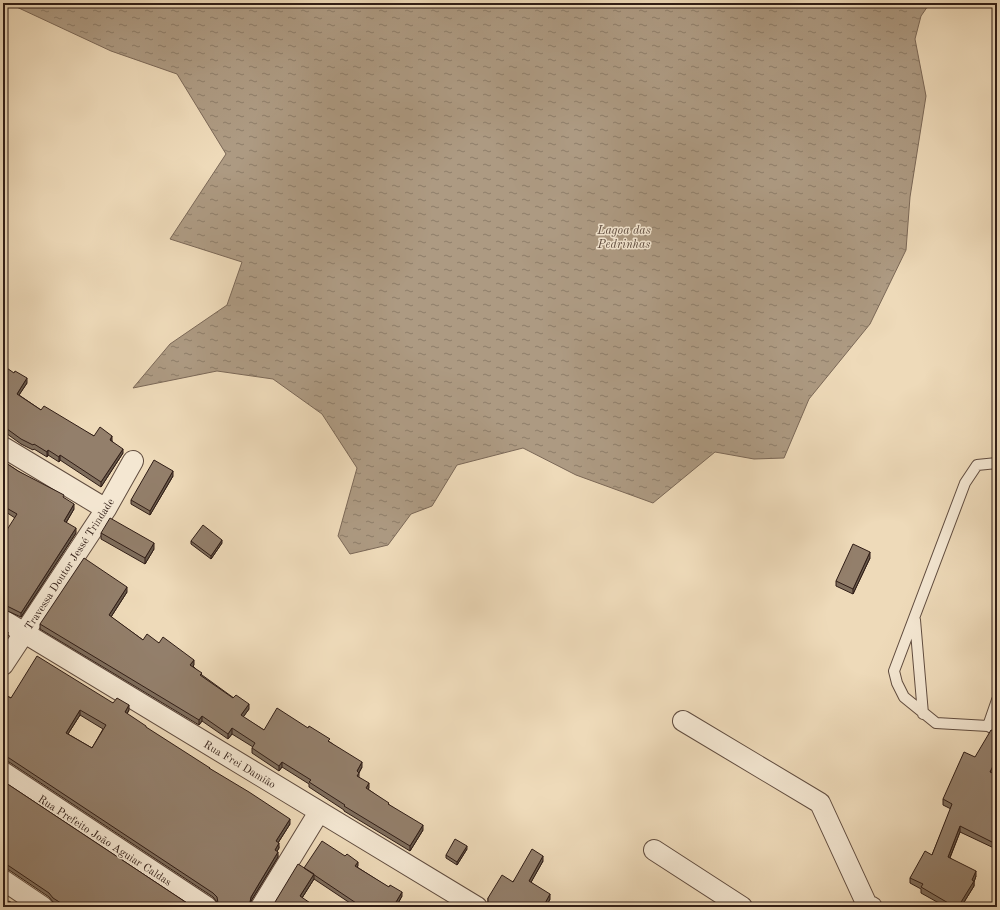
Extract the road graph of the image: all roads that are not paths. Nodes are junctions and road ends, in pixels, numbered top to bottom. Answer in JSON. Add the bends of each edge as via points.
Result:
{"nodes":[{"id":1,"x":3,"y":447,"type":"edge"},
{"id":2,"x":133,"y":461,"type":"dead end"},
{"id":3,"x":997,"y":463,"type":"edge"},
{"id":4,"x":106,"y":509,"type":"junction"},
{"id":5,"x":914,"y":616,"type":"junction"},
{"id":6,"x":3,"y":620,"type":"edge"},
{"id":7,"x":25,"y":633,"type":"junction"},
{"id":8,"x":3,"y":666,"type":"edge"},
{"id":9,"x":997,"y":700,"type":"edge"},
{"id":10,"x":923,"y":714,"type":"junction"},
{"id":11,"x":683,"y":722,"type":"dead end"},
{"id":12,"x":992,"y":728,"type":"edge"},
{"id":13,"x":3,"y":772,"type":"edge"},
{"id":14,"x":319,"y":812,"type":"junction"},
{"id":15,"x":654,"y":850,"type":"dead end"},
{"id":16,"x":3,"y":880,"type":"edge"},
{"id":17,"x":868,"y":906,"type":"edge"},
{"id":18,"x":43,"y":907,"type":"edge"},
{"id":19,"x":207,"y":907,"type":"edge"},
{"id":20,"x":261,"y":907,"type":"edge"},
{"id":21,"x":477,"y":907,"type":"edge"},
{"id":22,"x":742,"y":907,"type":"edge"}],
"edges":[{"from":1,"to":4,"type":"street"},
{"from":2,"to":4,"type":"street","name":"Travessa Doutor Jessé Trindade"},
{"from":3,"to":5,"type":"lane","via":[[977,465],[965,482]]},
{"from":4,"to":7,"type":"street","name":"Travessa Doutor Jessé Trindade"},
{"from":5,"to":10,"type":"lane"},
{"from":5,"to":10,"type":"lane","via":[[894,671],[904,697]]},
{"from":6,"to":7,"type":"street","name":"Rua Frei Damião"},
{"from":7,"to":8,"type":"street","name":"Travessa Doutor Jessé Trindade"},
{"from":7,"to":14,"type":"street","name":"Rua Frei Damião"},
{"from":9,"to":12,"type":"lane"},
{"from":10,"to":12,"type":"lane","via":[[936,724]]},
{"from":11,"to":17,"type":"street","via":[[820,803]]},
{"from":13,"to":19,"type":"street","name":"Rua Prefeito João Aguiar Caldas"},
{"from":14,"to":20,"type":"street"},
{"from":14,"to":21,"type":"street","name":"Rua Frei Damião"},
{"from":15,"to":22,"type":"street"},
{"from":16,"to":18,"type":"street"}]}
